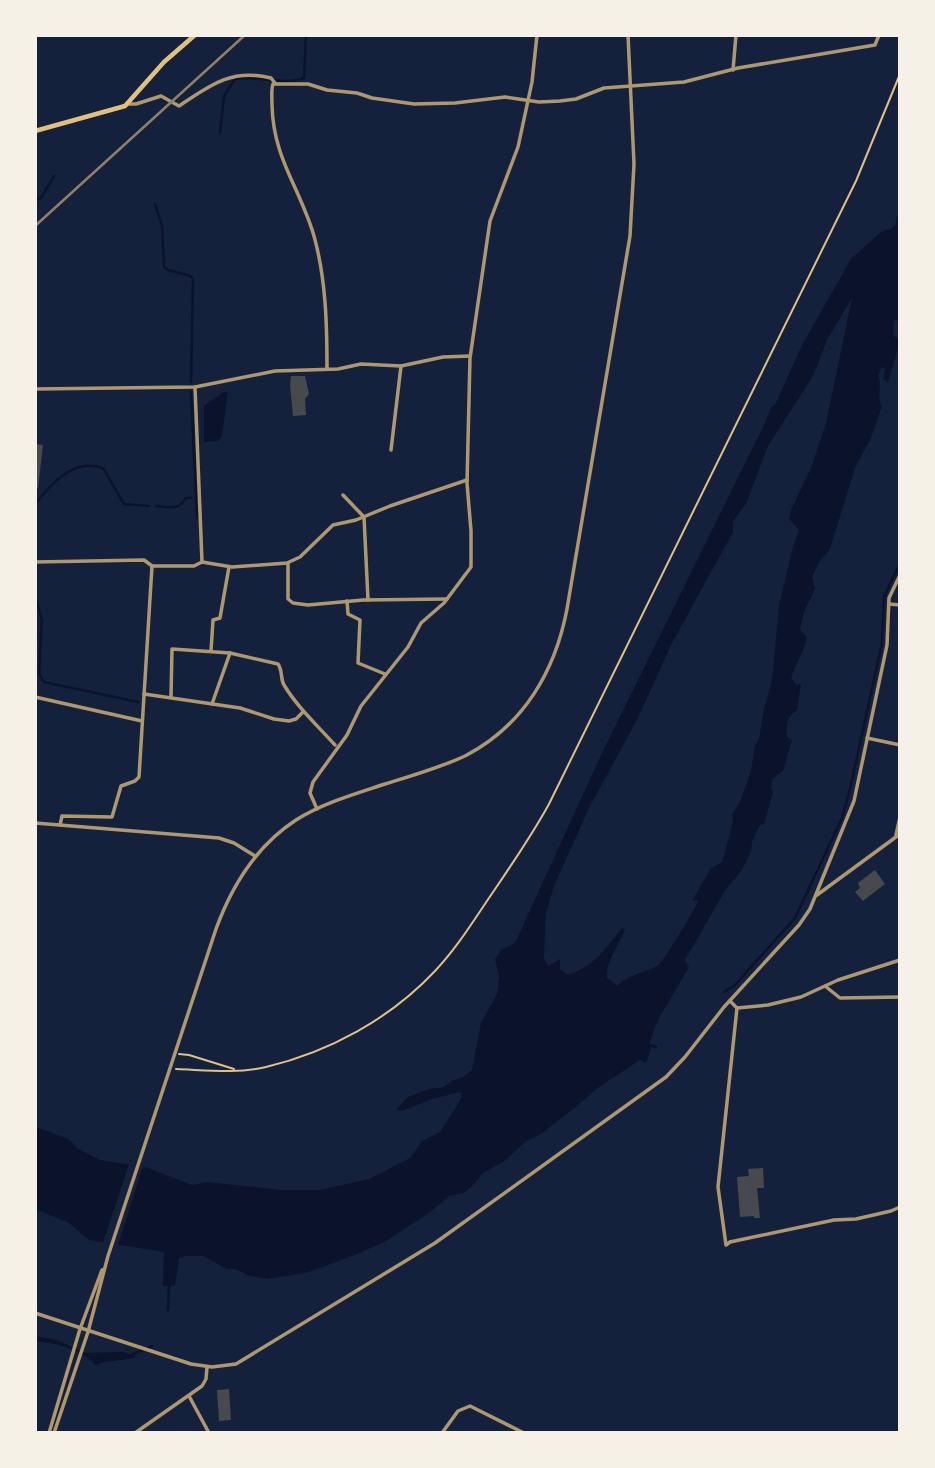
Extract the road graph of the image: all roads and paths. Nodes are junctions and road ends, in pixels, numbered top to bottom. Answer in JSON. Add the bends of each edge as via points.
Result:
{"nodes":[{"id":1,"x":195,"y":35,"type":"edge"},
{"id":2,"x":537,"y":35,"type":"edge"},
{"id":3,"x":628,"y":35,"type":"edge"},
{"id":4,"x":736,"y":35,"type":"edge"},
{"id":5,"x":879,"y":35,"type":"edge"},
{"id":6,"x":733,"y":70,"type":"junction"},
{"id":7,"x":900,"y":75,"type":"edge"},
{"id":8,"x":275,"y":83,"type":"junction"},
{"id":9,"x":631,"y":87,"type":"junction"},
{"id":10,"x":529,"y":100,"type":"junction"},
{"id":11,"x":128,"y":104,"type":"junction"},
{"id":12,"x":35,"y":131,"type":"edge"},
{"id":13,"x":470,"y":356,"type":"junction"},
{"id":14,"x":401,"y":366,"type":"junction"},
{"id":15,"x":327,"y":369,"type":"junction"},
{"id":16,"x":194,"y":387,"type":"junction"},
{"id":17,"x":35,"y":389,"type":"edge"},
{"id":18,"x":391,"y":450,"type":"dead end"},
{"id":19,"x":467,"y":480,"type":"junction"},
{"id":20,"x":343,"y":495,"type":"dead end"},
{"id":21,"x":364,"y":517,"type":"junction"},
{"id":22,"x":35,"y":562,"type":"edge"},
{"id":23,"x":202,"y":562,"type":"junction"},
{"id":24,"x":288,"y":563,"type":"junction"},
{"id":25,"x":152,"y":566,"type":"junction"},
{"id":26,"x":229,"y":567,"type":"junction"},
{"id":27,"x":900,"y":575,"type":"edge"},
{"id":28,"x":447,"y":599,"type":"junction"},
{"id":29,"x":368,"y":600,"type":"junction"},
{"id":30,"x":346,"y":601,"type":"junction"},
{"id":31,"x":889,"y":604,"type":"junction"},
{"id":32,"x":900,"y":605,"type":"edge"},
{"id":33,"x":211,"y":651,"type":"junction"},
{"id":34,"x":230,"y":653,"type":"junction"},
{"id":35,"x":386,"y":675,"type":"junction"},
{"id":36,"x":144,"y":694,"type":"junction"},
{"id":37,"x":35,"y":697,"type":"edge"},
{"id":38,"x":171,"y":697,"type":"junction"},
{"id":39,"x":212,"y":704,"type":"junction"},
{"id":40,"x":303,"y":712,"type":"junction"},
{"id":41,"x":142,"y":721,"type":"junction"},
{"id":42,"x":867,"y":738,"type":"junction"},
{"id":43,"x":900,"y":744,"type":"edge"},
{"id":44,"x":335,"y":745,"type":"dead end"},
{"id":45,"x":317,"y":809,"type":"junction"},
{"id":46,"x":900,"y":817,"type":"edge"},
{"id":47,"x":35,"y":823,"type":"edge"},
{"id":48,"x":60,"y":825,"type":"junction"},
{"id":49,"x":898,"y":835,"type":"edge"},
{"id":50,"x":255,"y":856,"type":"junction"},
{"id":51,"x":815,"y":896,"type":"junction"},
{"id":52,"x":900,"y":960,"type":"edge"},
{"id":53,"x":825,"y":986,"type":"junction"},
{"id":54,"x":900,"y":997,"type":"edge"},
{"id":55,"x":730,"y":1001,"type":"junction"},
{"id":56,"x":737,"y":1008,"type":"junction"},
{"id":57,"x":178,"y":1054,"type":"dead end"},
{"id":58,"x":174,"y":1069,"type":"dead end"},
{"id":59,"x":237,"y":1070,"type":"junction"},
{"id":60,"x":900,"y":1207,"type":"edge"},
{"id":61,"x":95,"y":1294,"type":"junction"},
{"id":62,"x":35,"y":1313,"type":"edge"},
{"id":63,"x":80,"y":1329,"type":"junction"},
{"id":64,"x":88,"y":1332,"type":"junction"},
{"id":65,"x":207,"y":1367,"type":"junction"},
{"id":66,"x":189,"y":1396,"type":"junction"},
{"id":67,"x":516,"y":1431,"type":"edge"},
{"id":68,"x":51,"y":1433,"type":"edge"},
{"id":69,"x":135,"y":1433,"type":"edge"},
{"id":70,"x":209,"y":1433,"type":"edge"},
{"id":71,"x":442,"y":1433,"type":"edge"},
{"id":72,"x":523,"y":1433,"type":"edge"}],
"edges":[{"from":1,"to":11,"type":"main road"},
{"from":2,"to":10,"type":"street"},
{"from":3,"to":9,"type":"street"},
{"from":4,"to":6,"type":"street"},
{"from":5,"to":6,"type":"street","via":[[875,45]]},
{"from":6,"to":9,"type":"street","via":[[684,82]]},
{"from":7,"to":59,"type":"path","via":[[850,193],[527,842],[456,945],[413,992],[338,1042],[265,1067]]},
{"from":8,"to":10,"type":"street","via":[[414,104],[505,97]]},
{"from":8,"to":11,"type":"street","via":[[271,78],[242,74],[179,106],[161,96]]},
{"from":8,"to":15,"type":"street","via":[[273,120],[278,149],[318,254]]},
{"from":9,"to":10,"type":"street","via":[[604,88],[570,100]]},
{"from":9,"to":45,"type":"street","via":[[634,164],[630,236],[567,609],[550,668],[518,716],[473,751]]},
{"from":10,"to":13,"type":"street","via":[[513,165],[490,221]]},
{"from":11,"to":12,"type":"main road"},
{"from":13,"to":14,"type":"street"},
{"from":13,"to":19,"type":"street"},
{"from":14,"to":15,"type":"street","via":[[361,364]]},
{"from":14,"to":18,"type":"street"},
{"from":15,"to":16,"type":"street","via":[[275,371]]},
{"from":16,"to":17,"type":"street"},
{"from":16,"to":23,"type":"street"},
{"from":19,"to":21,"type":"street"},
{"from":19,"to":28,"type":"street","via":[[472,563]]},
{"from":20,"to":21,"type":"street"},
{"from":21,"to":24,"type":"street","via":[[333,524]]},
{"from":21,"to":29,"type":"street"},
{"from":22,"to":25,"type":"street","via":[[144,560]]},
{"from":23,"to":25,"type":"street"},
{"from":23,"to":26,"type":"street"},
{"from":24,"to":26,"type":"street"},
{"from":24,"to":30,"type":"street","via":[[290,601],[312,605]]},
{"from":25,"to":36,"type":"street"},
{"from":26,"to":33,"type":"street","via":[[220,618],[213,621]]},
{"from":27,"to":31,"type":"street"},
{"from":28,"to":29,"type":"street"},
{"from":28,"to":35,"type":"street","via":[[421,622]]},
{"from":29,"to":30,"type":"street"},
{"from":30,"to":35,"type":"street","via":[[348,614],[360,620],[358,663]]},
{"from":31,"to":32,"type":"street"},
{"from":31,"to":42,"type":"street","via":[[887,645]]},
{"from":33,"to":34,"type":"street"},
{"from":33,"to":38,"type":"street","via":[[172,649]]},
{"from":34,"to":39,"type":"street"},
{"from":34,"to":40,"type":"street","via":[[280,665],[283,684]]},
{"from":35,"to":45,"type":"street","via":[[313,782],[310,793]]},
{"from":36,"to":38,"type":"street"},
{"from":36,"to":41,"type":"street"},
{"from":37,"to":41,"type":"street"},
{"from":38,"to":39,"type":"street"},
{"from":39,"to":40,"type":"street","via":[[289,721]]},
{"from":40,"to":44,"type":"street"},
{"from":41,"to":48,"type":"street","via":[[139,777],[121,786],[113,816],[62,816]]},
{"from":42,"to":43,"type":"street"},
{"from":42,"to":51,"type":"street","via":[[851,809]]},
{"from":45,"to":50,"type":"street","via":[[286,827]]},
{"from":46,"to":49,"type":"street"},
{"from":47,"to":48,"type":"street"},
{"from":48,"to":50,"type":"street","via":[[219,838]]},
{"from":49,"to":51,"type":"street"},
{"from":50,"to":61,"type":"street","via":[[220,916]]},
{"from":51,"to":55,"type":"street","via":[[799,925]]},
{"from":52,"to":53,"type":"street"},
{"from":53,"to":54,"type":"street","via":[[840,998]]},
{"from":53,"to":56,"type":"street","via":[[773,1004]]},
{"from":55,"to":56,"type":"street"},
{"from":55,"to":65,"type":"street","via":[[666,1077],[450,1233],[250,1357],[232,1366]]},
{"from":56,"to":60,"type":"street","via":[[718,1186],[726,1245]]},
{"from":57,"to":59,"type":"path"},
{"from":58,"to":59,"type":"path"},
{"from":61,"to":63,"type":"street"},
{"from":61,"to":64,"type":"street"},
{"from":62,"to":63,"type":"street"},
{"from":63,"to":64,"type":"street"},
{"from":63,"to":68,"type":"street"},
{"from":64,"to":65,"type":"street"},
{"from":64,"to":68,"type":"street"},
{"from":65,"to":66,"type":"street","via":[[204,1384]]},
{"from":66,"to":69,"type":"street"},
{"from":66,"to":70,"type":"street"},
{"from":67,"to":71,"type":"street","via":[[470,1406],[458,1410]]},
{"from":67,"to":72,"type":"street"}]}
